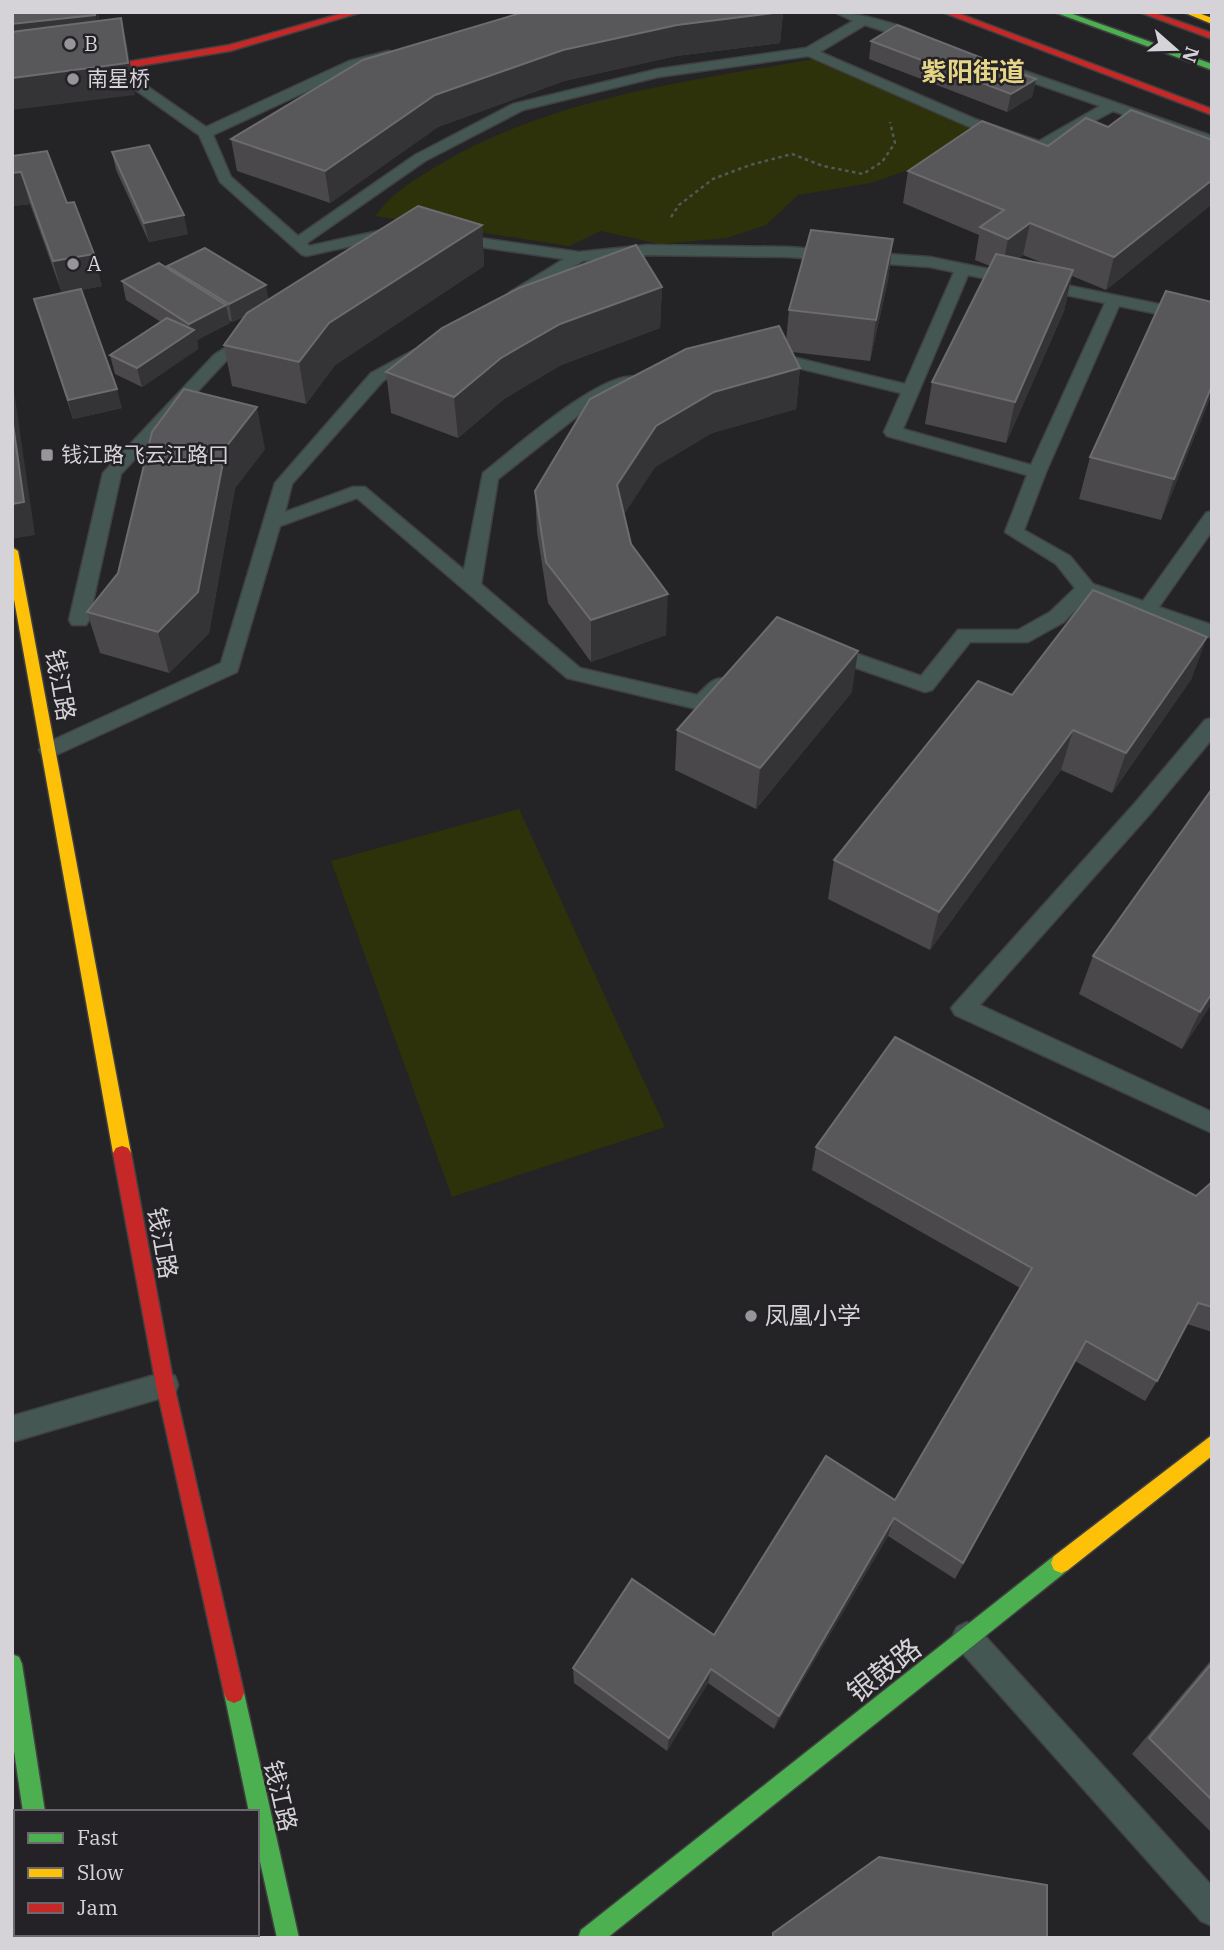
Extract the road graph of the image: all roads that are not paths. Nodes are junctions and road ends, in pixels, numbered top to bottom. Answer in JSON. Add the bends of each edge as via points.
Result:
{"nodes":[{"id":1,"x":358,"y":12,"type":"edge"},
{"id":2,"x":840,"y":12,"type":"edge"},
{"id":3,"x":946,"y":12,"type":"edge"},
{"id":4,"x":1058,"y":12,"type":"edge"},
{"id":5,"x":1143,"y":12,"type":"edge"},
{"id":6,"x":864,"y":19,"type":"junction"},
{"id":7,"x":1212,"y":36,"type":"edge"},
{"id":8,"x":929,"y":42,"type":"edge"},
{"id":9,"x":407,"y":50,"type":"edge"},
{"id":10,"x":810,"y":52,"type":"junction"},
{"id":11,"x":981,"y":60,"type":"edge"},
{"id":12,"x":1212,"y":67,"type":"edge"},
{"id":13,"x":113,"y":69,"type":"junction"},
{"id":14,"x":12,"y":84,"type":"edge"},
{"id":15,"x":1111,"y":106,"type":"junction"},
{"id":16,"x":1212,"y":112,"type":"edge"},
{"id":17,"x":205,"y":133,"type":"junction"},
{"id":18,"x":1212,"y":141,"type":"edge"},
{"id":19,"x":396,"y":230,"type":"junction"},
{"id":20,"x":297,"y":243,"type":"junction"},
{"id":21,"x":363,"y":254,"type":"edge"},
{"id":22,"x":579,"y":257,"type":"junction"},
{"id":23,"x":963,"y":269,"type":"junction"},
{"id":24,"x":1114,"y":300,"type":"junction"},
{"id":25,"x":496,"y":306,"type":"edge"},
{"id":26,"x":1212,"y":320,"type":"edge"},
{"id":27,"x":264,"y":326,"type":"edge"},
{"id":28,"x":425,"y":349,"type":"edge"},
{"id":29,"x":751,"y":352,"type":"edge"},
{"id":30,"x":652,"y":371,"type":"edge"},
{"id":31,"x":911,"y":390,"type":"junction"},
{"id":32,"x":1037,"y":472,"type":"junction"},
{"id":33,"x":1212,"y":517,"type":"edge"},
{"id":34,"x":272,"y":523,"type":"junction"},
{"id":35,"x":12,"y":551,"type":"edge"},
{"id":36,"x":471,"y":586,"type":"junction"},
{"id":37,"x":1086,"y":588,"type":"junction"},
{"id":38,"x":1147,"y":609,"type":"junction"},
{"id":39,"x":79,"y":620,"type":"dead end"},
{"id":40,"x":1212,"y":632,"type":"edge"},
{"id":41,"x":813,"y":645,"type":"edge"},
{"id":42,"x":738,"y":668,"type":"edge"},
{"id":43,"x":1212,"y":725,"type":"edge"},
{"id":44,"x":49,"y":750,"type":"junction"},
{"id":45,"x":1210,"y":1120,"type":"edge"},
{"id":46,"x":165,"y":1385,"type":"junction"},
{"id":47,"x":12,"y":1429,"type":"edge"},
{"id":48,"x":1212,"y":1444,"type":"edge"},
{"id":49,"x":967,"y":1637,"type":"junction"},
{"id":50,"x":12,"y":1664,"type":"edge"},
{"id":51,"x":34,"y":1810,"type":"edge"},
{"id":52,"x":1212,"y":1910,"type":"edge"},
{"id":53,"x":289,"y":1938,"type":"edge"},
{"id":54,"x":589,"y":1938,"type":"edge"}],
"edges":[{"from":1,"to":13,"type":"main road","via":[[230,48]]},
{"from":2,"to":6,"type":"lane"},
{"from":3,"to":16,"type":"main road"},
{"from":4,"to":12,"type":"main road"},
{"from":5,"to":7,"type":"main road"},
{"from":6,"to":8,"type":"lane"},
{"from":6,"to":10,"type":"lane"},
{"from":9,"to":17,"type":"lane","via":[[354,64]]},
{"from":10,"to":15,"type":"lane","via":[[970,122],[1040,146]]},
{"from":10,"to":20,"type":"lane","via":[[658,73],[519,107],[420,158]]},
{"from":11,"to":15,"type":"lane"},
{"from":13,"to":14,"type":"main road"},
{"from":13,"to":17,"type":"lane"},
{"from":15,"to":18,"type":"lane"},
{"from":17,"to":20,"type":"lane","via":[[225,179]]},
{"from":19,"to":20,"type":"lane","via":[[306,251]]},
{"from":19,"to":21,"type":"lane"},
{"from":19,"to":22,"type":"lane"},
{"from":22,"to":23,"type":"lane","via":[[647,250],[789,252],[930,262]]},
{"from":22,"to":25,"type":"lane"},
{"from":23,"to":24,"type":"lane"},
{"from":23,"to":31,"type":"lane"},
{"from":24,"to":26,"type":"lane"},
{"from":24,"to":32,"type":"lane"},
{"from":27,"to":39,"type":"lane","via":[[220,358],[112,473]]},
{"from":28,"to":34,"type":"lane","via":[[369,386],[284,483]]},
{"from":29,"to":31,"type":"lane"},
{"from":30,"to":36,"type":"lane","via":[[588,399],[489,477]]},
{"from":31,"to":32,"type":"lane","via":[[893,432]]},
{"from":32,"to":37,"type":"lane","via":[[1014,532],[1063,559]]},
{"from":33,"to":38,"type":"lane"},
{"from":34,"to":36,"type":"lane","via":[[359,491]]},
{"from":34,"to":44,"type":"lane","via":[[230,667]]},
{"from":35,"to":44,"type":"main road","name":"钱江路"},
{"from":36,"to":42,"type":"lane","via":[[574,673],[701,703]]},
{"from":37,"to":38,"type":"lane"},
{"from":37,"to":41,"type":"lane","via":[[1058,617],[1021,637],[965,635],[925,685]]},
{"from":38,"to":40,"type":"lane"},
{"from":43,"to":45,"type":"lane","via":[[962,1008]]},
{"from":44,"to":46,"type":"main road","name":"钱江路"},
{"from":46,"to":47,"type":"lane"},
{"from":46,"to":53,"type":"main road","name":"钱江路"},
{"from":48,"to":49,"type":"main road","name":"银鼓路"},
{"from":49,"to":52,"type":"lane"},
{"from":49,"to":54,"type":"main road","name":"银鼓路"},
{"from":50,"to":51,"type":"main road"}]}
